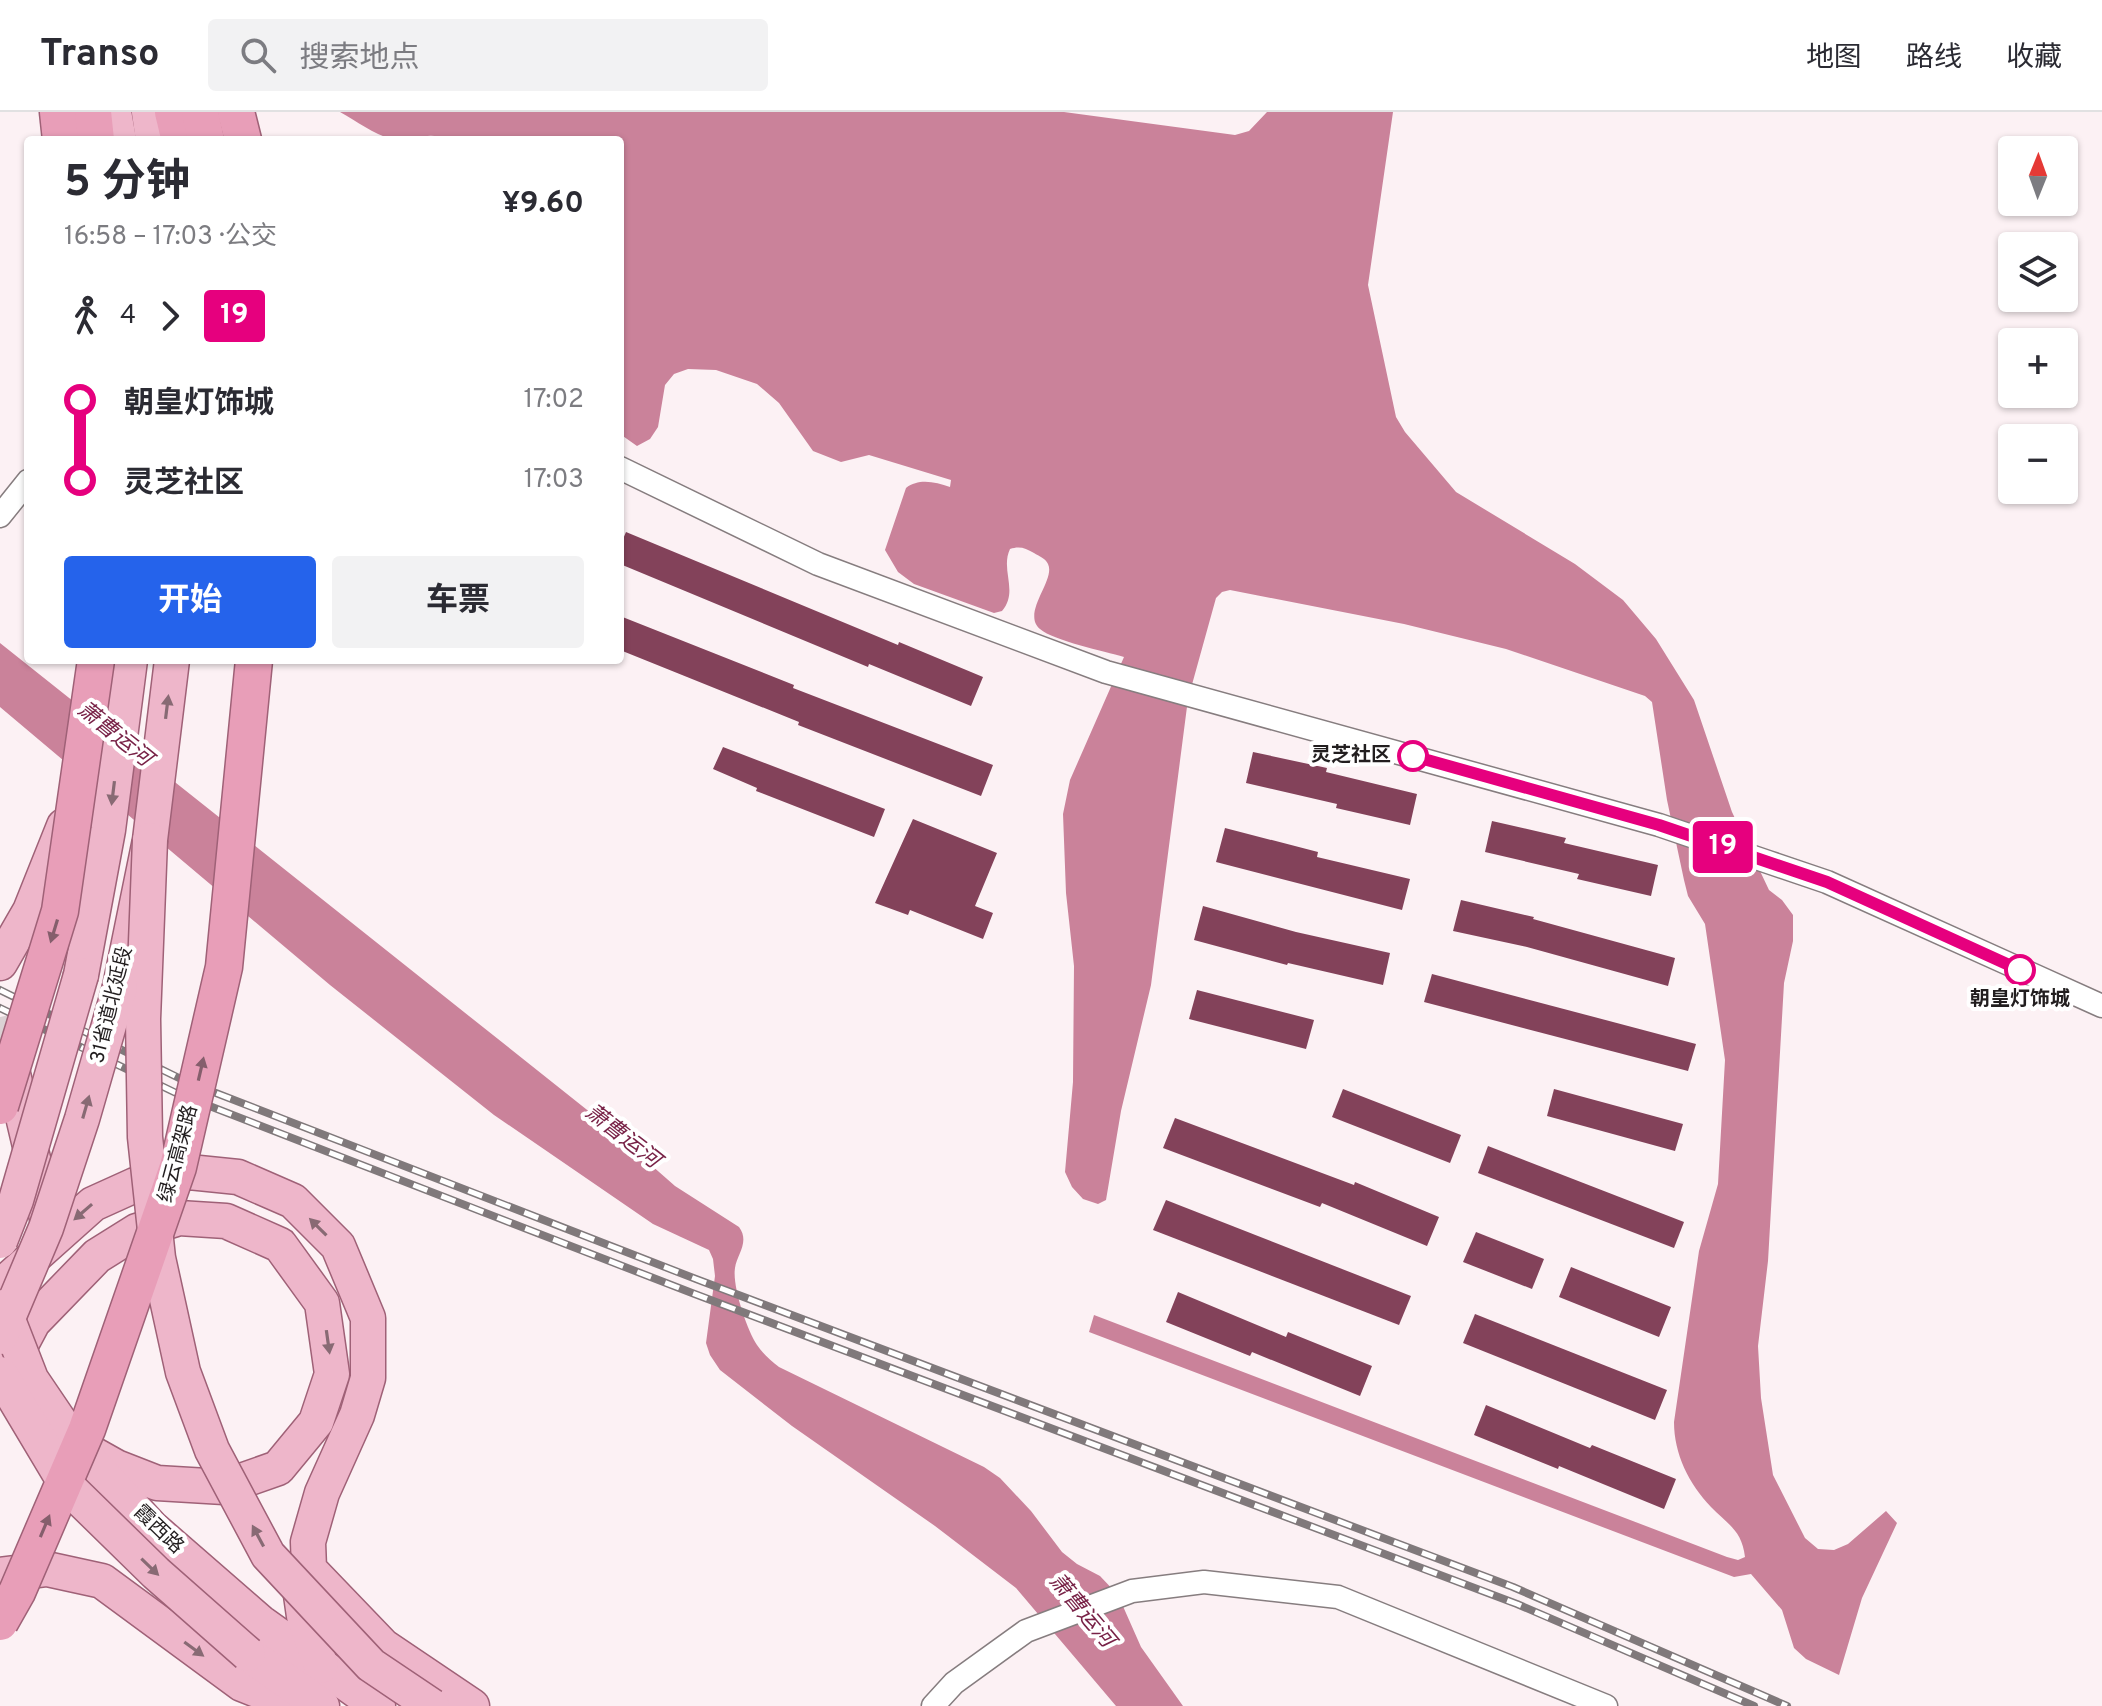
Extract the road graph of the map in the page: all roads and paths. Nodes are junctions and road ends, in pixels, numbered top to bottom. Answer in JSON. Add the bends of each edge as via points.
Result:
{"nodes":[{"id":1,"x":58,"y":112,"type":"edge"},
{"id":2,"x":93,"y":112,"type":"edge"},
{"id":3,"x":114,"y":112,"type":"edge"},
{"id":4,"x":149,"y":112,"type":"edge"},
{"id":5,"x":238,"y":112,"type":"edge"},
{"id":6,"x":182,"y":130,"type":"edge"},
{"id":7,"x":61,"y":136,"type":"edge"},
{"id":8,"x":96,"y":136,"type":"edge"},
{"id":9,"x":118,"y":136,"type":"edge"},
{"id":10,"x":242,"y":136,"type":"edge"},
{"id":11,"x":624,"y":470,"type":"edge"},
{"id":12,"x":24,"y":486,"type":"edge"},
{"id":13,"x":0,"y":516,"type":"edge"},
{"id":14,"x":93,"y":664,"type":"edge"},
{"id":15,"x":93,"y":664,"type":"edge"},
{"id":16,"x":129,"y":664,"type":"edge"},
{"id":17,"x":172,"y":664,"type":"edge"},
{"id":18,"x":256,"y":664,"type":"edge"},
{"id":19,"x":150,"y":840,"type":"junction"},
{"id":20,"x":0,"y":963,"type":"edge"},
{"id":21,"x":2102,"y":1006,"type":"edge"},
{"id":22,"x":8,"y":1054,"type":"dead end"},
{"id":23,"x":0,"y":1106,"type":"edge"},
{"id":24,"x":53,"y":1240,"type":"junction"},
{"id":25,"x":0,"y":1241,"type":"edge"},
{"id":26,"x":0,"y":1287,"type":"edge"},
{"id":27,"x":0,"y":1301,"type":"edge"},
{"id":28,"x":0,"y":1324,"type":"edge"},
{"id":29,"x":0,"y":1337,"type":"edge"},
{"id":30,"x":0,"y":1374,"type":"edge"},
{"id":31,"x":0,"y":1383,"type":"edge"},
{"id":32,"x":75,"y":1444,"type":"junction"},
{"id":33,"x":0,"y":1575,"type":"edge"},
{"id":34,"x":0,"y":1622,"type":"edge"},
{"id":35,"x":321,"y":1666,"type":"junction"},
{"id":36,"x":297,"y":1706,"type":"edge"},
{"id":37,"x":322,"y":1706,"type":"edge"},
{"id":38,"x":378,"y":1706,"type":"edge"},
{"id":39,"x":432,"y":1706,"type":"edge"},
{"id":40,"x":472,"y":1706,"type":"edge"},
{"id":41,"x":933,"y":1706,"type":"edge"},
{"id":42,"x":1606,"y":1706,"type":"edge"}],
"edges":[{"from":1,"to":7,"type":"highway"},
{"from":2,"to":8,"type":"highway"},
{"from":3,"to":9,"type":"main road"},
{"from":4,"to":6,"type":"main road"},
{"from":5,"to":10,"type":"highway"},
{"from":11,"to":21,"type":"street","via":[[818,564],[1106,672],[1659,825],[1827,882]]},
{"from":12,"to":13,"type":"street"},
{"from":14,"to":20,"type":"main road","bridge":true,"via":[[63,834],[30,911]]},
{"from":15,"to":23,"type":"highway","one_way":true,"bridge":true,"via":[[60,911]]},
{"from":16,"to":25,"type":"main road","one_way":true,"bridge":true,"via":[[108,830],[81,975]]},
{"from":19,"to":17,"type":"main road","name":"31省道北延段","one_way":true},
{"from":34,"to":18,"type":"highway","name":"绿云高架路","one_way":true,"bridge":true,"via":[[87,1429],[178,1167],[224,967]]},
{"from":29,"to":19,"type":"main road","name":"31省道北延段","one_way":true,"bridge":true,"via":[[46,1228],[82,1119],[120,987]]},
{"from":39,"to":19,"type":"main road","one_way":true,"bridge":true,"via":[[371,1665],[268,1555],[212,1450],[183,1372],[158,1258],[145,1137]]},
{"from":22,"to":24,"type":"main road"},
{"from":24,"to":26,"type":"main road"},
{"from":40,"to":24,"type":"main road","one_way":true,"via":[[383,1646],[309,1569],[308,1542],[322,1493],[368,1378],[368,1318],[338,1246],[293,1201],[238,1177],[189,1172],[135,1185],[93,1204]]},
{"from":27,"to":32,"type":"main road","name":"霞西路","bridge":true,"via":[[31,1379]]},
{"from":28,"to":35,"type":"main road","via":[[104,1230],[140,1209],[189,1199],[231,1201],[279,1221],[317,1259],[350,1317],[355,1377],[348,1415],[309,1490],[293,1540],[304,1616]]},
{"from":30,"to":37,"type":"main road","name":"霞西路","one_way":true,"bridge":true,"via":[[67,1486],[248,1654]]},
{"from":31,"to":32,"type":"main road","one_way":true,"via":[[33,1322],[97,1256],[137,1231],[179,1218],[226,1221],[280,1245],[322,1303],[332,1374],[316,1422],[278,1468],[224,1487],[157,1483]]},
{"from":32,"to":35,"type":"main road","name":"霞西路","via":[[152,1528],[260,1622]]},
{"from":33,"to":36,"type":"main road","one_way":true,"via":[[47,1569],[102,1581],[242,1684]]},
{"from":35,"to":38,"type":"main road","name":"霞西路"},
{"from":41,"to":42,"type":"street","via":[[954,1683],[1026,1631],[1132,1591],[1204,1582],[1338,1597]]}]}
